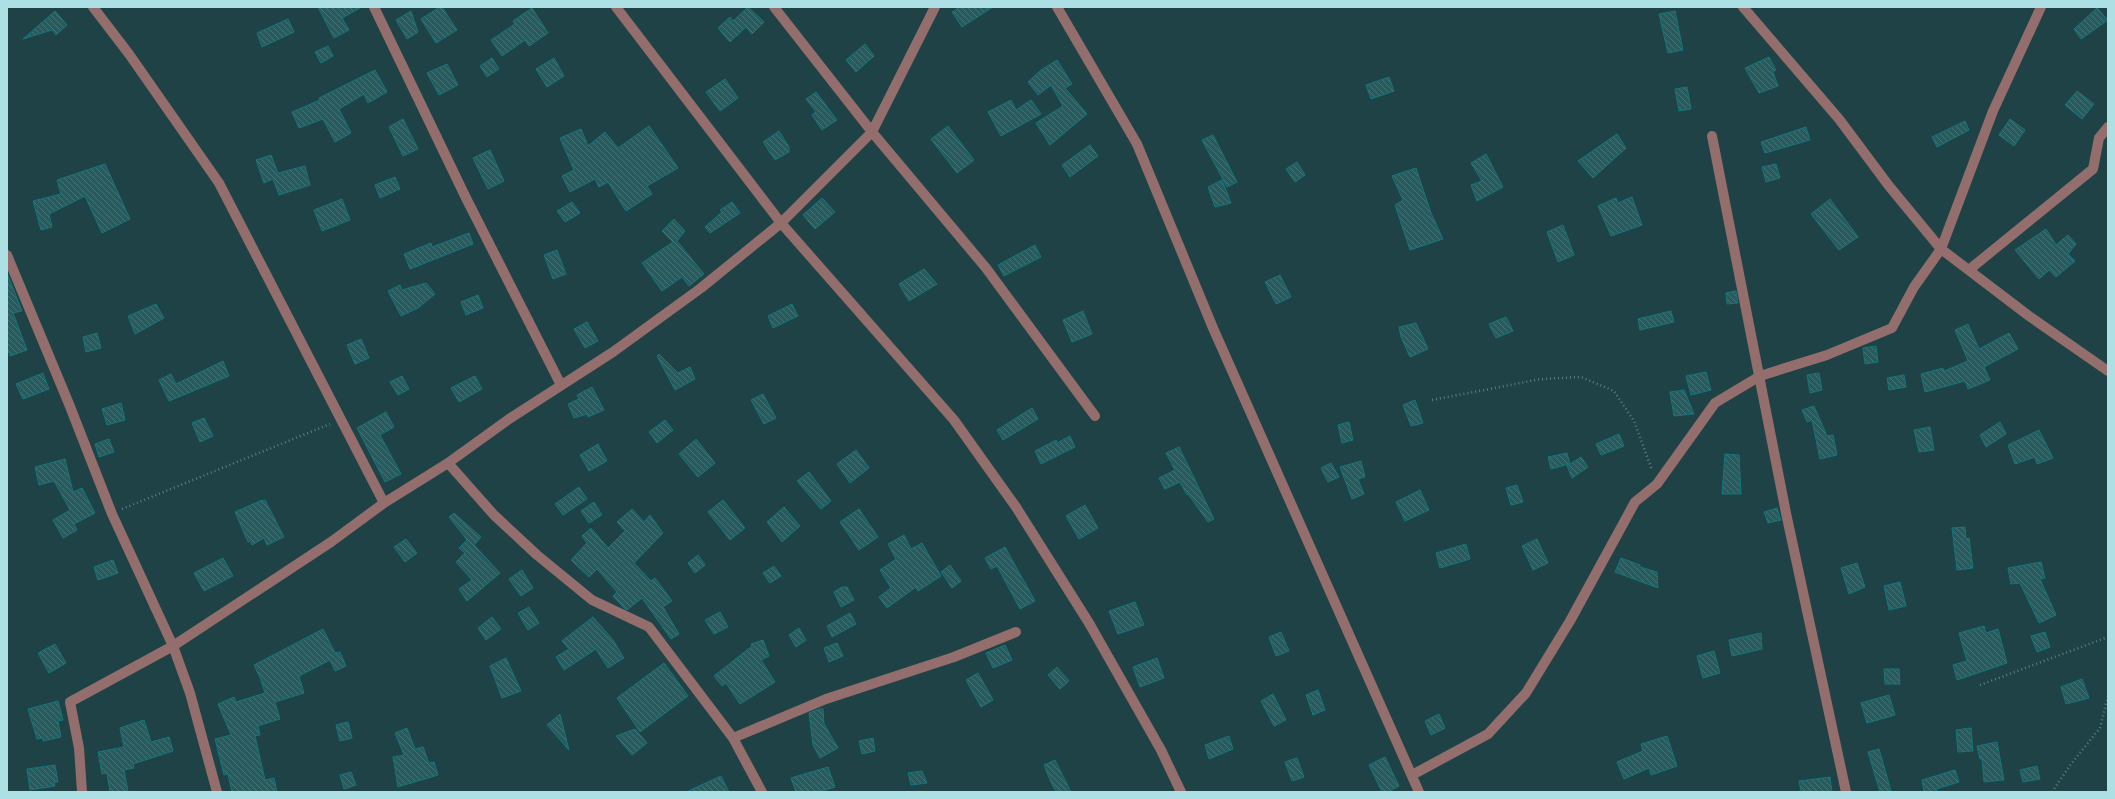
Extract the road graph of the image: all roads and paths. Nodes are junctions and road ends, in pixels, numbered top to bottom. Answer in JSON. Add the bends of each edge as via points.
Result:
{"nodes":[{"id":1,"x":93,"y":7,"type":"edge"},
{"id":2,"x":374,"y":7,"type":"edge"},
{"id":3,"x":616,"y":7,"type":"edge"},
{"id":4,"x":774,"y":7,"type":"edge"},
{"id":5,"x":935,"y":7,"type":"edge"},
{"id":6,"x":1057,"y":7,"type":"edge"},
{"id":7,"x":1743,"y":7,"type":"edge"},
{"id":8,"x":2038,"y":9,"type":"edge"},
{"id":9,"x":2108,"y":127,"type":"edge"},
{"id":10,"x":872,"y":132,"type":"junction"},
{"id":11,"x":1712,"y":136,"type":"dead end"},
{"id":12,"x":781,"y":223,"type":"junction"},
{"id":13,"x":1941,"y":249,"type":"junction"},
{"id":14,"x":7,"y":255,"type":"edge"},
{"id":15,"x":1970,"y":269,"type":"junction"},
{"id":16,"x":2108,"y":371,"type":"edge"},
{"id":17,"x":1760,"y":376,"type":"junction"},
{"id":18,"x":561,"y":385,"type":"junction"},
{"id":19,"x":1432,"y":400,"type":"dead end"},
{"id":20,"x":1096,"y":416,"type":"dead end"},
{"id":21,"x":340,"y":420,"type":"junction"},
{"id":22,"x":448,"y":463,"type":"junction"},
{"id":23,"x":1657,"y":484,"type":"junction"},
{"id":24,"x":384,"y":503,"type":"junction"},
{"id":25,"x":112,"y":514,"type":"junction"},
{"id":26,"x":1016,"y":632,"type":"dead end"},
{"id":27,"x":2108,"y":637,"type":"edge"},
{"id":28,"x":173,"y":646,"type":"junction"},
{"id":29,"x":1980,"y":686,"type":"dead end"},
{"id":30,"x":2108,"y":696,"type":"edge"},
{"id":31,"x":733,"y":738,"type":"junction"},
{"id":32,"x":1412,"y":775,"type":"junction"},
{"id":33,"x":82,"y":792,"type":"edge"},
{"id":34,"x":216,"y":792,"type":"edge"},
{"id":35,"x":762,"y":792,"type":"edge"},
{"id":36,"x":1181,"y":792,"type":"edge"},
{"id":37,"x":1419,"y":792,"type":"edge"},
{"id":38,"x":1846,"y":792,"type":"edge"},
{"id":39,"x":2052,"y":792,"type":"edge"}],
"edges":[{"from":1,"to":21,"type":"street","via":[[219,183]]},
{"from":2,"to":18,"type":"street","via":[[466,198]]},
{"from":3,"to":12,"type":"street"},
{"from":4,"to":10,"type":"street"},
{"from":5,"to":10,"type":"street"},
{"from":6,"to":32,"type":"street","via":[[1137,144],[1213,328]]},
{"from":7,"to":13,"type":"street","via":[[1839,119],[1889,186]]},
{"from":8,"to":13,"type":"street","via":[[1993,111]]},
{"from":9,"to":15,"type":"street","via":[[2099,138],[2093,169]]},
{"from":10,"to":12,"type":"street"},
{"from":10,"to":20,"type":"street","via":[[986,268]]},
{"from":11,"to":17,"type":"street"},
{"from":12,"to":18,"type":"street","via":[[702,288],[613,352]]},
{"from":12,"to":36,"type":"street","via":[[954,420],[1016,507],[1089,623],[1161,750]]},
{"from":13,"to":15,"type":"street"},
{"from":13,"to":17,"type":"street","via":[[1914,287],[1892,328],[1827,355]]},
{"from":14,"to":25,"type":"street"},
{"from":15,"to":16,"type":"street","via":[[2029,316]]},
{"from":17,"to":23,"type":"street","via":[[1714,404]]},
{"from":17,"to":38,"type":"street","via":[[1786,512]]},
{"from":18,"to":22,"type":"street"},
{"from":19,"to":23,"type":"path","via":[[1541,379],[1581,377],[1614,392],[1634,421]]},
{"from":21,"to":24,"type":"street"},
{"from":21,"to":25,"type":"path"},
{"from":22,"to":24,"type":"street"},
{"from":22,"to":31,"type":"street","via":[[494,515],[537,555],[592,600],[649,627]]},
{"from":23,"to":32,"type":"street","via":[[1635,502],[1570,621],[1526,693],[1488,734]]},
{"from":24,"to":28,"type":"street","via":[[332,542]]},
{"from":25,"to":28,"type":"street"},
{"from":26,"to":31,"type":"street","via":[[954,657],[826,699]]},
{"from":27,"to":29,"type":"path"},
{"from":28,"to":33,"type":"street","via":[[70,702],[79,748]]},
{"from":28,"to":34,"type":"street","via":[[190,694]]},
{"from":30,"to":39,"type":"path","via":[[2100,728]]},
{"from":31,"to":35,"type":"street"},
{"from":32,"to":37,"type":"street"}]}
